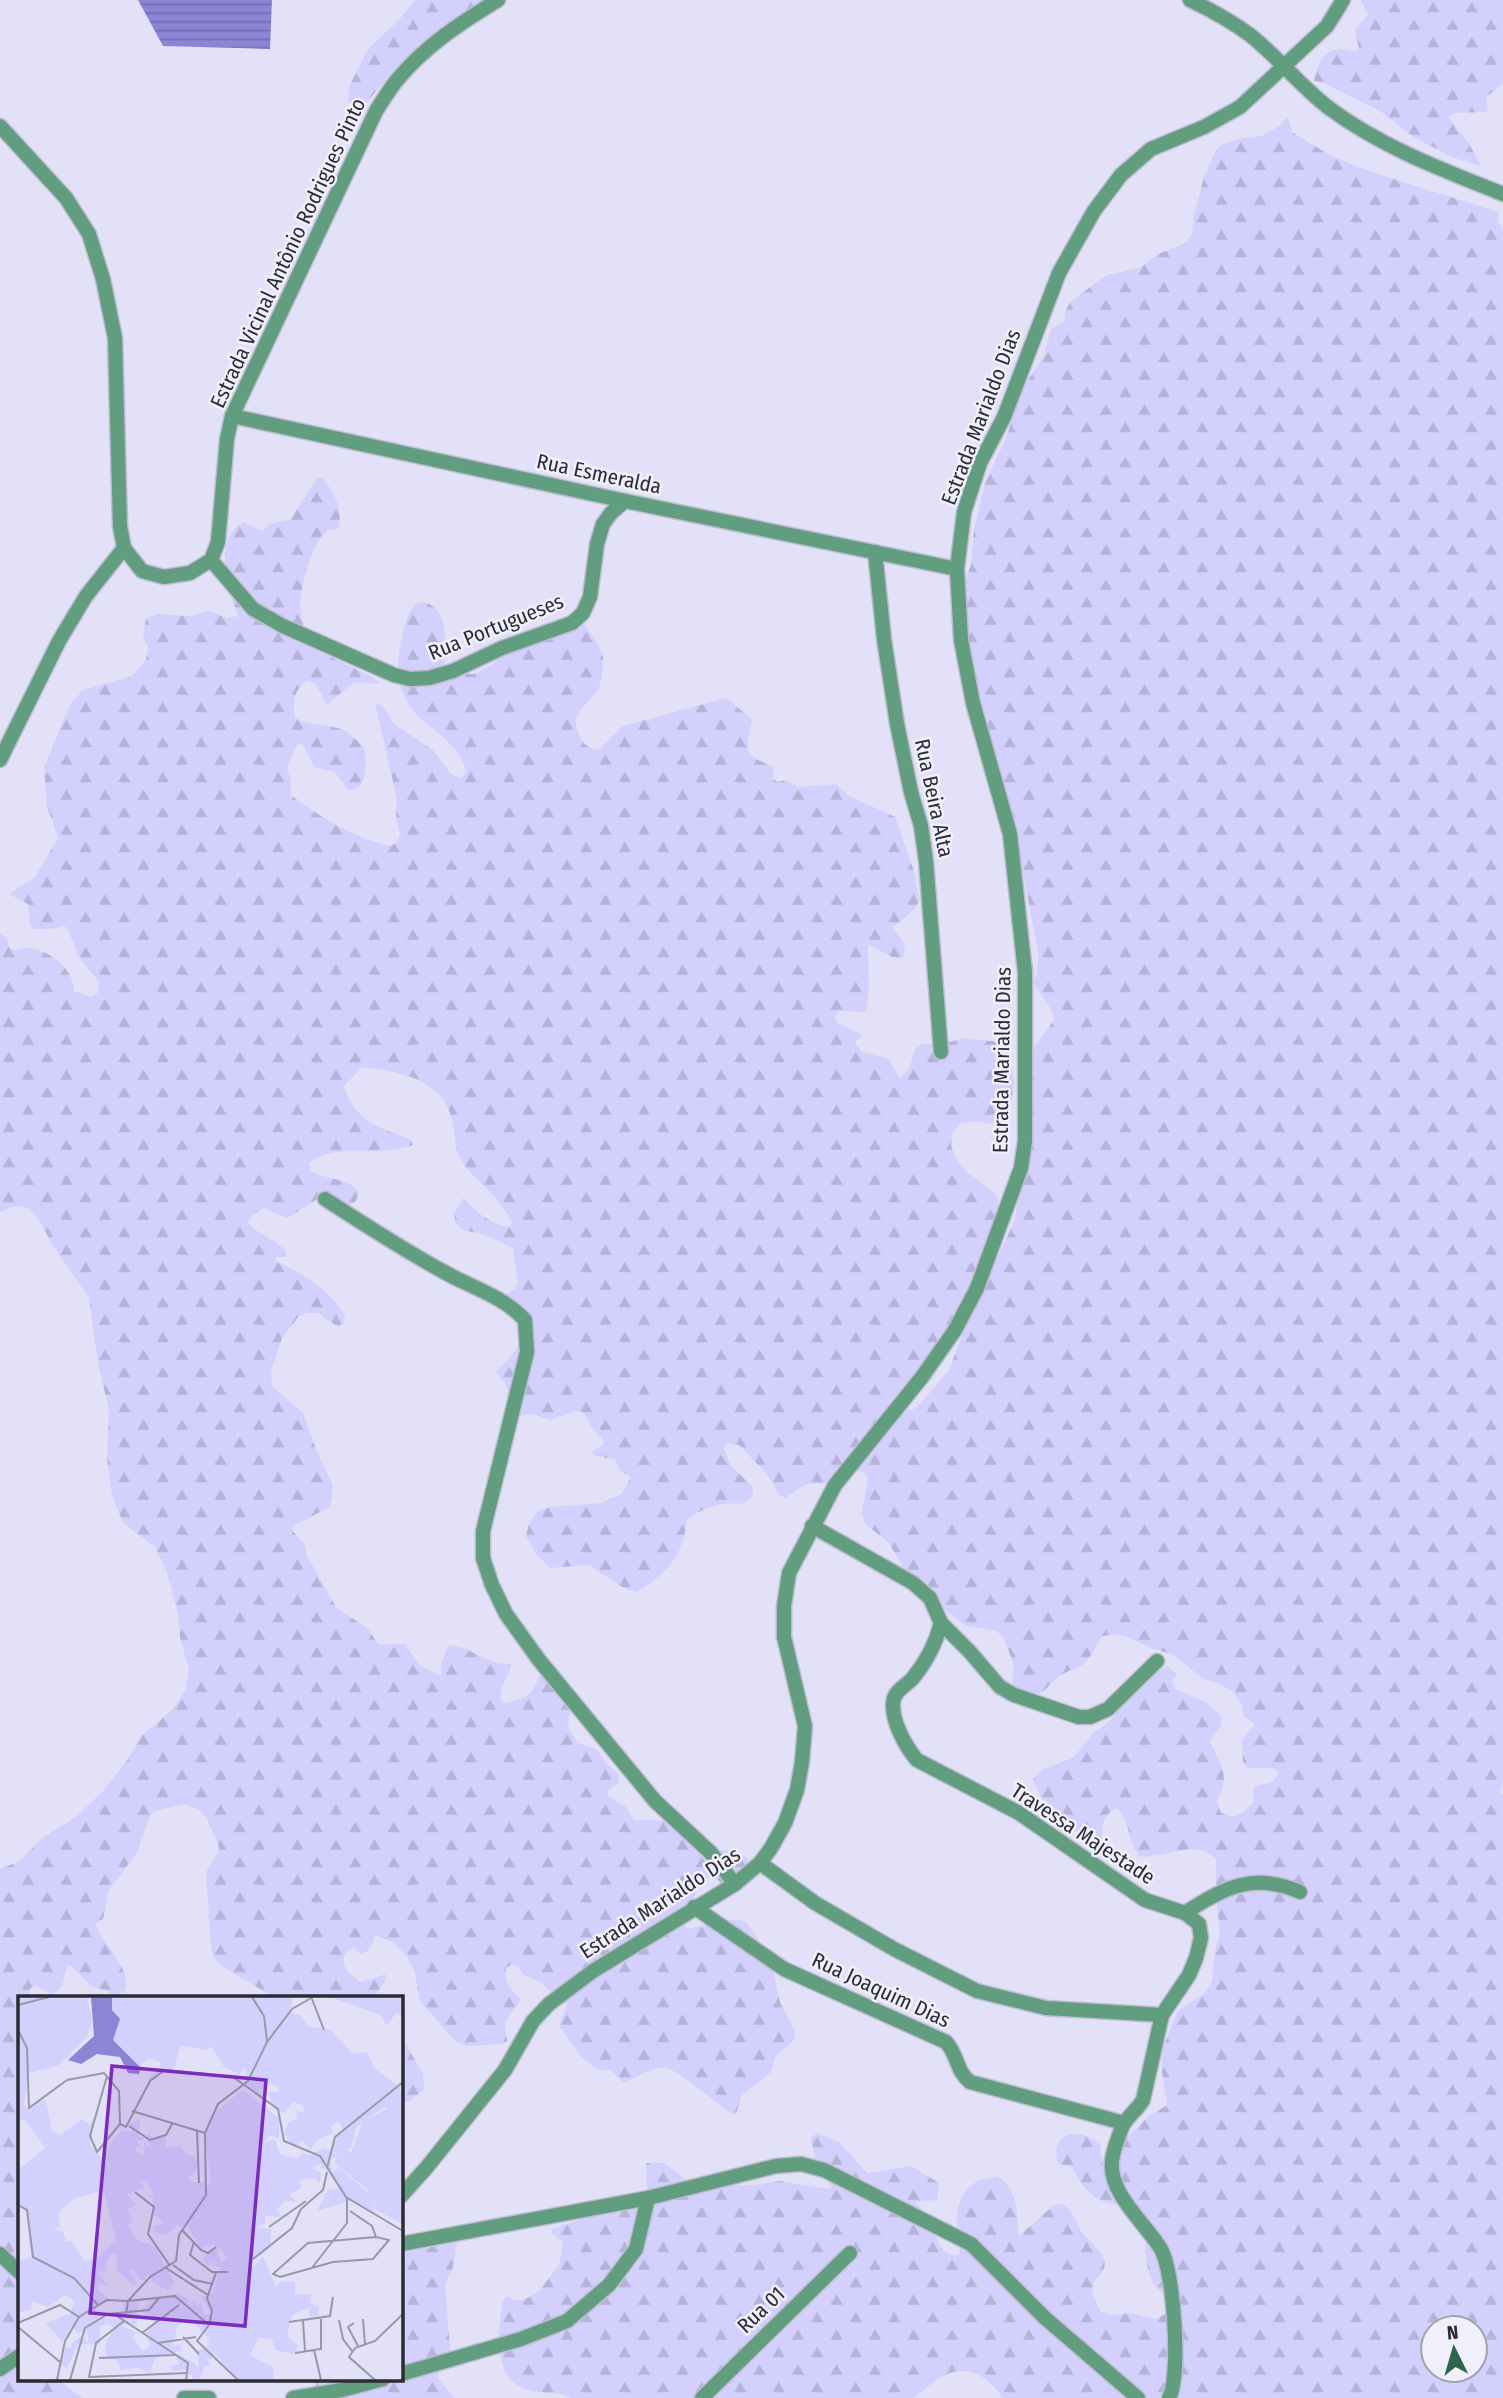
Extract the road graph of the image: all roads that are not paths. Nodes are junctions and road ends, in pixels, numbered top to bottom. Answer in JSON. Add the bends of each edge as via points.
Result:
{"nodes":[{"id":1,"x":498,"y":0,"type":"edge"},
{"id":2,"x":1190,"y":0,"type":"edge"},
{"id":3,"x":1343,"y":0,"type":"edge"},
{"id":4,"x":1283,"y":67,"type":"junction"},
{"id":5,"x":0,"y":126,"type":"edge"},
{"id":6,"x":1503,"y":194,"type":"edge"},
{"id":7,"x":232,"y":416,"type":"junction"},
{"id":8,"x":625,"y":502,"type":"junction"},
{"id":9,"x":124,"y":548,"type":"junction"},
{"id":10,"x":875,"y":552,"type":"junction"},
{"id":11,"x":211,"y":560,"type":"junction"},
{"id":12,"x":957,"y":569,"type":"junction"},
{"id":13,"x":0,"y":760,"type":"edge"},
{"id":14,"x":941,"y":1052,"type":"dead end"},
{"id":15,"x":326,"y":1199,"type":"dead end"},
{"id":16,"x":812,"y":1526,"type":"junction"},
{"id":17,"x":941,"y":1623,"type":"junction"},
{"id":18,"x":1157,"y":1661,"type":"dead end"},
{"id":19,"x":760,"y":1863,"type":"junction"},
{"id":20,"x":734,"y":1884,"type":"junction"},
{"id":21,"x":1300,"y":1892,"type":"dead end"},
{"id":22,"x":694,"y":1907,"type":"junction"},
{"id":23,"x":1185,"y":1913,"type":"junction"},
{"id":24,"x":1162,"y":2015,"type":"junction"},
{"id":25,"x":1124,"y":2123,"type":"junction"},
{"id":26,"x":402,"y":2195,"type":"edge"},
{"id":27,"x":649,"y":2198,"type":"junction"},
{"id":28,"x":402,"y":2244,"type":"edge"},
{"id":29,"x":850,"y":2253,"type":"dead end"},
{"id":30,"x":0,"y":2254,"type":"edge"},
{"id":31,"x":18,"y":2271,"type":"edge"},
{"id":32,"x":18,"y":2357,"type":"edge"},
{"id":33,"x":0,"y":2369,"type":"edge"},
{"id":34,"x":402,"y":2374,"type":"edge"},
{"id":35,"x":376,"y":2380,"type":"edge"},
{"id":36,"x":342,"y":2385,"type":"edge"},
{"id":37,"x":184,"y":2398,"type":"edge"},
{"id":38,"x":209,"y":2398,"type":"edge"},
{"id":39,"x":293,"y":2398,"type":"edge"},
{"id":40,"x":702,"y":2398,"type":"edge"},
{"id":41,"x":1138,"y":2398,"type":"edge"},
{"id":42,"x":1169,"y":2398,"type":"edge"}],
"edges":[{"from":1,"to":7,"type":"street","name":"Estrada Vicinal Antônio Rodrigues Pinto","via":[[426,50],[397,79],[376,111]]},
{"from":2,"to":4,"type":"street","via":[[1252,37]]},
{"from":3,"to":4,"type":"street","name":"Estrada Marialdo Dias","via":[[1327,26]]},
{"from":4,"to":6,"type":"street","via":[[1329,108],[1377,139]]},
{"from":4,"to":12,"type":"street","name":"Estrada Marialdo Dias","via":[[1240,107],[1152,149],[1121,174],[1094,211],[1059,273],[1004,417],[980,463],[964,512]]},
{"from":5,"to":9,"type":"street","via":[[65,198],[89,234],[103,279],[115,338]]},
{"from":7,"to":8,"type":"street","name":"Rua Esmeralda"},
{"from":7,"to":11,"type":"street","name":"Estrada Vicinal Antônio Rodrigues Pinto","via":[[218,542]]},
{"from":8,"to":10,"type":"street","name":"Rua Esmeralda"},
{"from":8,"to":11,"type":"street","name":"Rua Portugueses","via":[[603,524],[590,597],[572,623],[429,677],[394,675],[283,626],[253,609]]},
{"from":9,"to":11,"type":"street","via":[[142,571],[164,577],[190,573]]},
{"from":9,"to":13,"type":"street","via":[[72,618]]},
{"from":10,"to":12,"type":"street","name":"Rua Esmeralda"},
{"from":10,"to":14,"type":"street","name":"Rua Beira Alta","via":[[897,724],[926,861]]},
{"from":12,"to":16,"type":"street","name":"Estrada Marialdo Dias","via":[[961,640],[973,703],[1010,834],[1026,972],[1021,1168],[977,1288],[956,1330],[835,1485]]},
{"from":15,"to":20,"type":"street","via":[[367,1227],[507,1303],[525,1320],[527,1352],[483,1531],[492,1585],[506,1614],[539,1660],[655,1801],[710,1853]]},
{"from":16,"to":17,"type":"street","via":[[913,1583],[930,1598]]},
{"from":16,"to":19,"type":"street","name":"Estrada Marialdo Dias","via":[[789,1573],[785,1606],[785,1637],[805,1726],[802,1762],[785,1823]]},
{"from":17,"to":18,"type":"street","via":[[1000,1687],[1079,1717],[1108,1709]]},
{"from":17,"to":23,"type":"street","name":"Travessa Majestade","via":[[930,1652],[894,1699],[896,1721],[916,1760],[1019,1813],[1145,1900]]},
{"from":19,"to":20,"type":"street","name":"Estrada Marialdo Dias"},
{"from":19,"to":24,"type":"street","via":[[815,1903],[977,1991],[1046,2008]]},
{"from":20,"to":22,"type":"street","name":"Estrada Marialdo Dias"},
{"from":21,"to":23,"type":"street","via":[[1284,1885],[1250,1882],[1228,1888]]},
{"from":22,"to":25,"type":"street","name":"Rua Joaquim Dias","via":[[784,1969],[946,2042],[954,2050],[961,2075],[970,2082]]},
{"from":22,"to":26,"type":"street","name":"Estrada Marialdo Dias","via":[[593,1970],[549,2004],[533,2021],[505,2070]]},
{"from":23,"to":24,"type":"street","via":[[1199,1924],[1201,1938],[1189,1976]]},
{"from":24,"to":25,"type":"street","via":[[1143,2100]]},
{"from":25,"to":42,"type":"street","via":[[1112,2160],[1116,2186],[1162,2251],[1171,2277],[1175,2357]]},
{"from":27,"to":28,"type":"street"},
{"from":27,"to":34,"type":"street","via":[[636,2249],[609,2285],[567,2321],[521,2340]]},
{"from":27,"to":41,"type":"street","via":[[776,2166],[801,2164],[824,2170],[971,2244],[1045,2318]]},
{"from":29,"to":40,"type":"street","name":"Rua 01"},
{"from":30,"to":31,"type":"street"},
{"from":32,"to":33,"type":"street"},
{"from":35,"to":36,"type":"street"},
{"from":36,"to":39,"type":"street"},
{"from":37,"to":38,"type":"street"}]}
